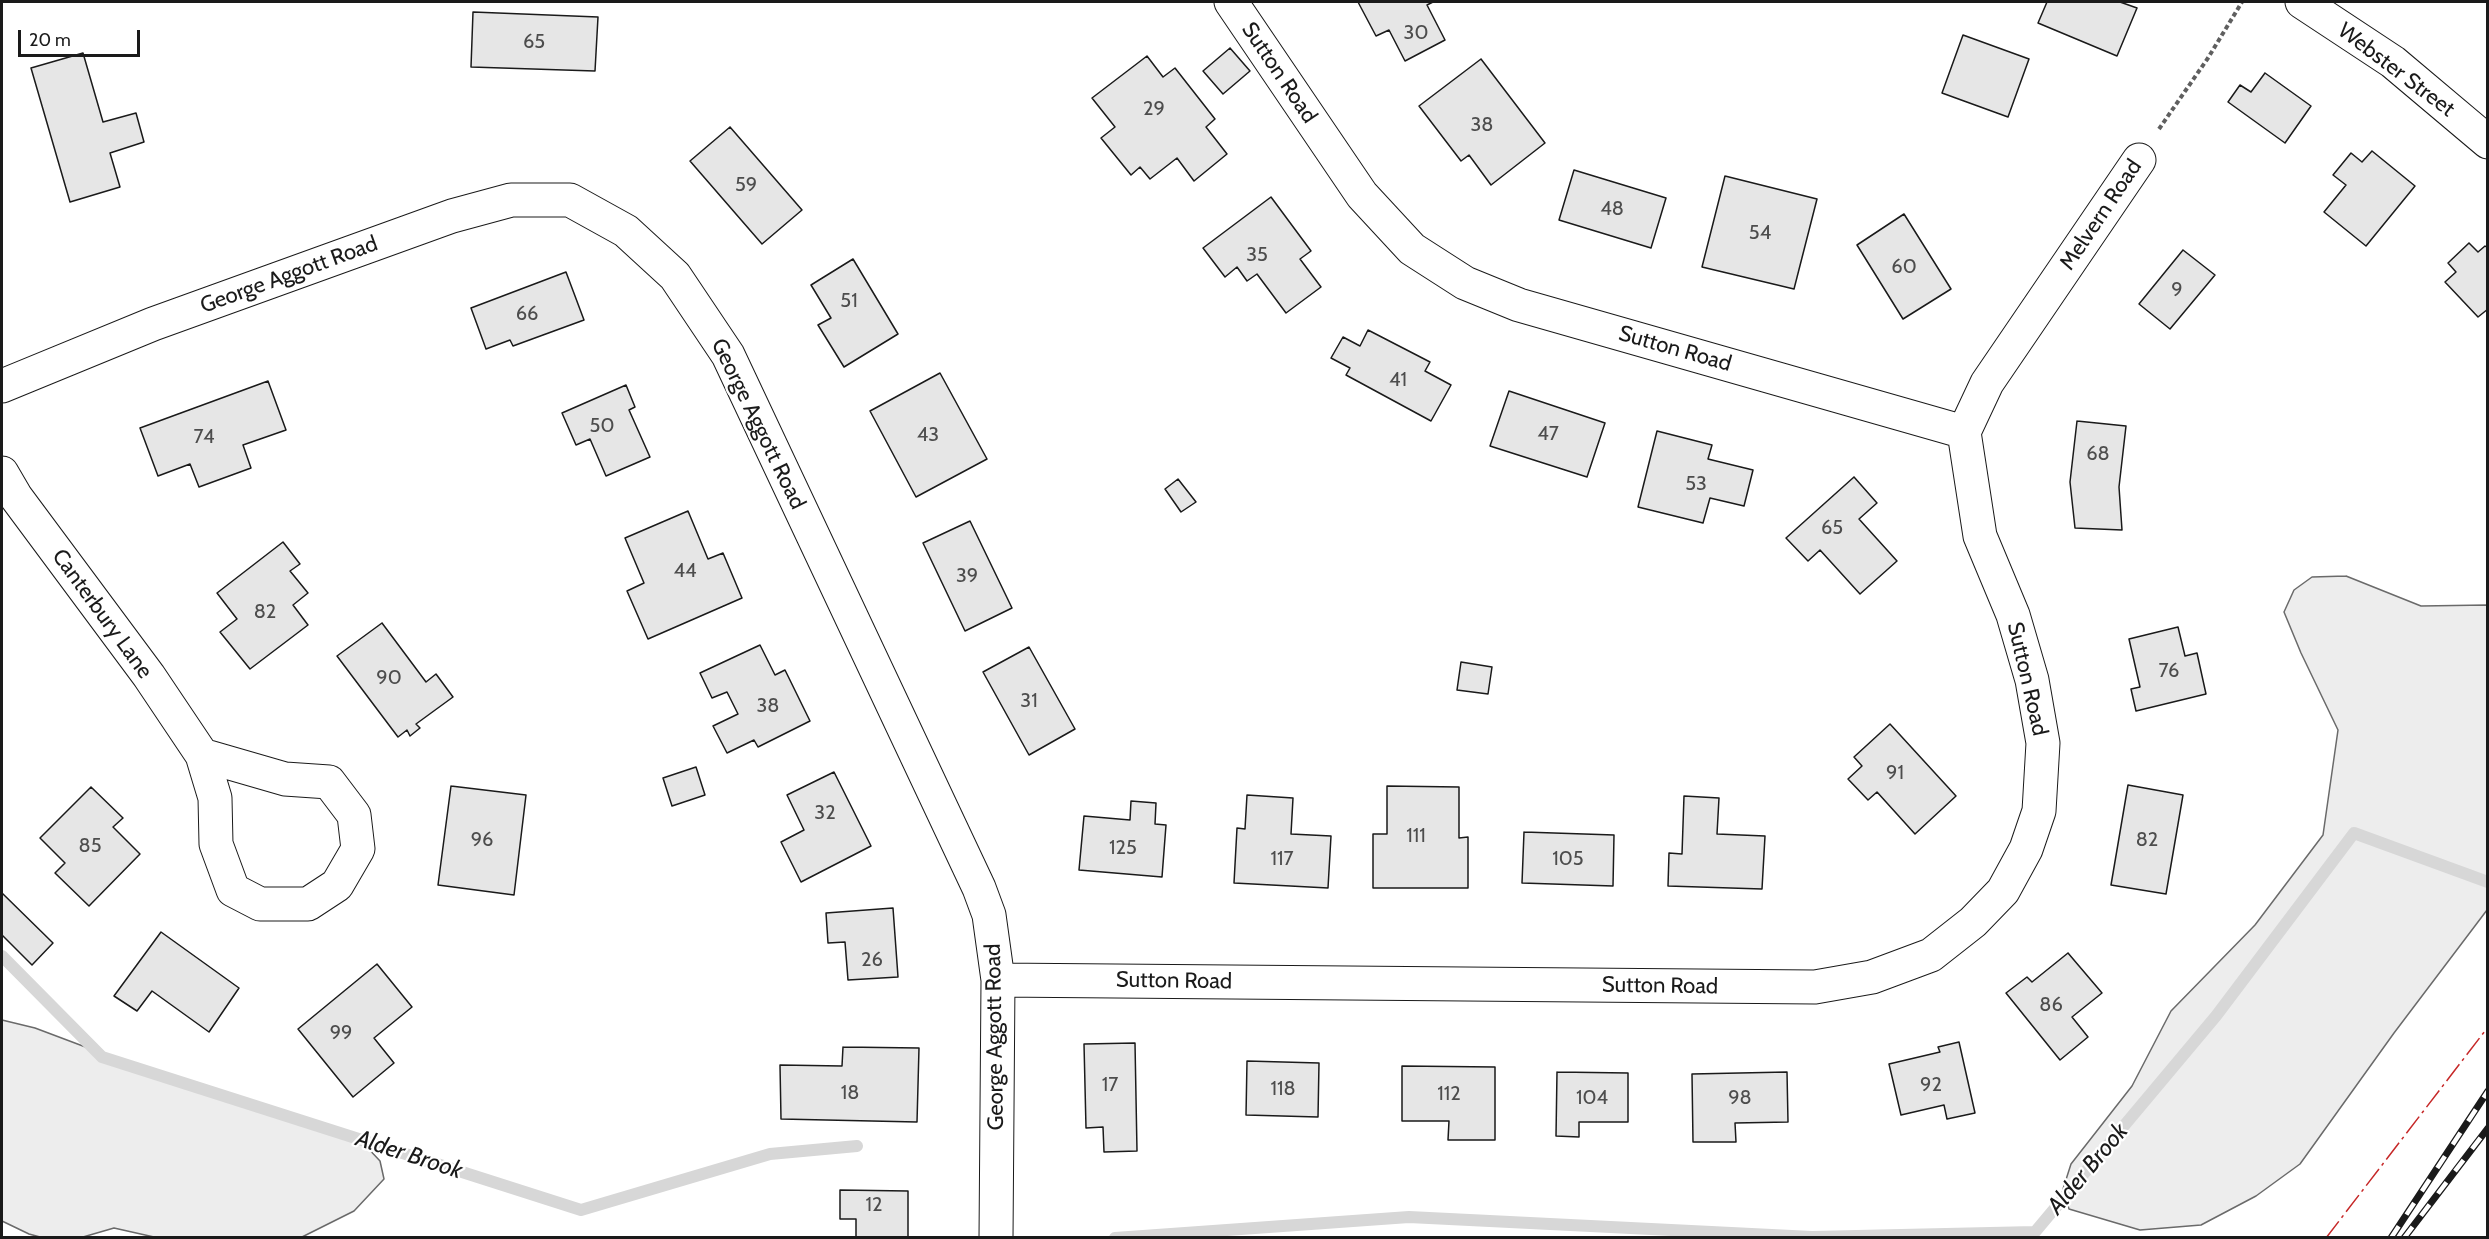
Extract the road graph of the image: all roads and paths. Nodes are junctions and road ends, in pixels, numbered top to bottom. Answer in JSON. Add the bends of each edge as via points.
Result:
{"nodes":[{"id":1,"x":1231,"y":2,"type":"edge"},
{"id":2,"x":2242,"y":2,"type":"edge"},
{"id":3,"x":2302,"y":2,"type":"edge"},
{"id":4,"x":2487,"y":142,"type":"edge"},
{"id":5,"x":2139,"y":160,"type":"joint"},
{"id":6,"x":2,"y":386,"type":"edge"},
{"id":7,"x":1964,"y":432,"type":"junction"},
{"id":8,"x":2,"y":473,"type":"edge"},
{"id":9,"x":202,"y":755,"type":"junction"},
{"id":10,"x":998,"y":980,"type":"junction"},
{"id":11,"x":996,"y":1238,"type":"edge"}],
"edges":[{"from":1,"to":7,"type":"street","name":"Sutton Road","via":[[1362,195],[1413,249],[1465,283],[1519,305]]},
{"from":2,"to":5,"type":"path","name":"Melvern Road"},
{"from":3,"to":4,"type":"street","name":"Webster Street","via":[[2393,62]]},
{"from":5,"to":7,"type":"street","name":"Melvern Road","via":[[1987,383]]},
{"from":6,"to":10,"type":"street","name":"George Aggott Road","via":[[175,316],[452,216],[511,200],[570,200],[626,231],[675,276],[728,355],[979,888],[989,915]]},
{"from":7,"to":10,"type":"street","name":"Sutton Road","via":[[1980,536],[2013,615],[2032,680],[2043,743],[2039,811],[2026,849],[2003,891],[1973,922],[1931,955],[1872,977],[1815,987]]},
{"from":8,"to":9,"type":"street","name":"Canterbury Lane"},
{"from":9,"to":9,"type":"street","name":"Canterbury Lane","via":[[214,798],[216,844],[232,890],[260,904],[308,904],[337,885],[358,849],[354,815],[330,782],[285,778]]},
{"from":10,"to":11,"type":"street","name":"George Aggott Road"}]}
